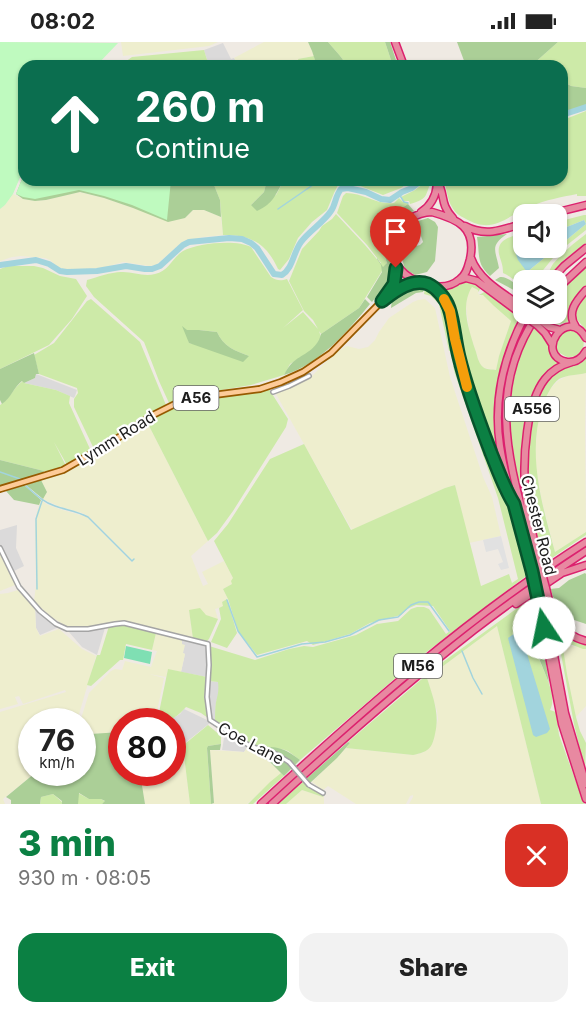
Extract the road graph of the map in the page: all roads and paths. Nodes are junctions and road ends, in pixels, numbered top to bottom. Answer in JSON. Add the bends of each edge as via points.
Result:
{"nodes":[{"id":1,"x":395,"y":42,"type":"edge"},
{"id":2,"x":402,"y":60,"type":"edge"},
{"id":3,"x":437,"y":186,"type":"edge"},
{"id":4,"x":440,"y":186,"type":"edge"},
{"id":5,"x":586,"y":205,"type":"edge"},
{"id":6,"x":567,"y":210,"type":"edge"},
{"id":7,"x":417,"y":214,"type":"junction"},
{"id":8,"x":455,"y":220,"type":"junction"},
{"id":9,"x":461,"y":225,"type":"junction"},
{"id":10,"x":513,"y":227,"type":"edge"},
{"id":11,"x":586,"y":249,"type":"edge"},
{"id":12,"x":471,"y":256,"type":"junction"},
{"id":13,"x":396,"y":260,"type":"junction"},
{"id":14,"x":586,"y":262,"type":"edge"},
{"id":15,"x":560,"y":270,"type":"edge"},
{"id":16,"x":459,"y":280,"type":"junction"},
{"id":17,"x":567,"y":280,"type":"edge"},
{"id":18,"x":420,"y":282,"type":"junction"},
{"id":19,"x":429,"y":285,"type":"junction"},
{"id":20,"x":586,"y":290,"type":"edge"},
{"id":21,"x":382,"y":301,"type":"junction"},
{"id":22,"x":513,"y":302,"type":"edge"},
{"id":23,"x":513,"y":304,"type":"edge"},
{"id":24,"x":520,"y":324,"type":"edge"},
{"id":25,"x":535,"y":324,"type":"edge"},
{"id":26,"x":540,"y":324,"type":"edge"},
{"id":27,"x":544,"y":324,"type":"edge"},
{"id":28,"x":576,"y":328,"type":"junction"},
{"id":29,"x":560,"y":330,"type":"junction"},
{"id":30,"x":586,"y":338,"type":"edge"},
{"id":31,"x":553,"y":348,"type":"junction"},
{"id":32,"x":585,"y":354,"type":"edge"},
{"id":33,"x":572,"y":362,"type":"junction"},
{"id":34,"x":309,"y":376,"type":"dead end"},
{"id":35,"x":273,"y":392,"type":"dead end"},
{"id":36,"x":0,"y":489,"type":"edge"},
{"id":37,"x":514,"y":504,"type":"junction"},
{"id":38,"x":586,"y":542,"type":"edge"},
{"id":39,"x":0,"y":548,"type":"edge"},
{"id":40,"x":586,"y":551,"type":"edge"},
{"id":41,"x":586,"y":565,"type":"edge"},
{"id":42,"x":536,"y":568,"type":"junction"},
{"id":43,"x":543,"y":592,"type":"junction"},
{"id":44,"x":586,"y":641,"type":"edge"},
{"id":45,"x":444,"y":654,"type":"junction"},
{"id":46,"x":584,"y":786,"type":"edge"},
{"id":47,"x":323,"y":793,"type":"dead end"},
{"id":48,"x":586,"y":799,"type":"edge"},
{"id":49,"x":261,"y":804,"type":"edge"},
{"id":50,"x":272,"y":804,"type":"edge"}],
"edges":[{"from":1,"to":2,"type":"highway"},
{"from":3,"to":7,"type":"highway","number":"A56","via":[[431,205]]},
{"from":4,"to":8,"type":"highway","number":"A56","via":[[446,209]]},
{"from":5,"to":6,"type":"highway"},
{"from":7,"to":8,"type":"highway","number":"A56","via":[[432,212]]},
{"from":7,"to":13,"type":"highway","number":"A56","via":[[403,223],[396,235]]},
{"from":8,"to":9,"type":"highway","number":"A56"},
{"from":9,"to":10,"type":"highway","via":[[487,233]]},
{"from":9,"to":12,"type":"highway","via":[[470,237]]},
{"from":11,"to":15,"type":"highway"},
{"from":12,"to":16,"type":"highway","via":[[467,271]]},
{"from":12,"to":22,"type":"highway","via":[[484,279]]},
{"from":13,"to":18,"type":"highway","via":[[405,274]]},
{"from":13,"to":21,"type":"main road","name":"Lymm Road","number":"A56","via":[[395,281]]},
{"from":14,"to":17,"type":"highway"},
{"from":16,"to":19,"type":"highway","via":[[443,287]]},
{"from":16,"to":23,"type":"highway","via":[[477,281]]},
{"from":18,"to":19,"type":"highway"},
{"from":18,"to":21,"type":"main road","name":"Lymm Road","number":"A56","via":[[399,288]]},
{"from":19,"to":37,"type":"highway","via":[[448,305],[473,405]]},
{"from":20,"to":28,"type":"highway","via":[[572,310]]},
{"from":21,"to":36,"type":"main road","name":"Lymm Road","number":"A56","via":[[331,353],[293,378],[260,389],[177,403],[63,470]]},
{"from":24,"to":37,"type":"highway","via":[[508,354],[498,402],[500,447]]},
{"from":25,"to":42,"type":"highway","name":"Chester Road","number":"A556","via":[[521,343],[510,373],[505,414],[507,447]]},
{"from":26,"to":31,"type":"highway"},
{"from":27,"to":29,"type":"highway"},
{"from":28,"to":29,"type":"highway"},
{"from":28,"to":30,"type":"highway"},
{"from":29,"to":31,"type":"highway"},
{"from":31,"to":33,"type":"highway","via":[[561,360]]},
{"from":32,"to":33,"type":"highway"},
{"from":33,"to":42,"type":"highway","number":"A556","via":[[554,370],[541,385],[527,435],[525,486]]},
{"from":34,"to":35,"type":"street"},
{"from":37,"to":42,"type":"highway","name":"Chester Road","number":"A556"},
{"from":38,"to":49,"type":"highway","number":"M56","via":[[449,640]]},
{"from":39,"to":47,"type":"street","name":"Coe Lane","bridge":true,"via":[[19,587],[56,624],[67,629],[88,629],[124,623],[208,644],[210,720],[250,746],[289,762],[309,785]]},
{"from":40,"to":45,"type":"highway","number":"M56"},
{"from":41,"to":45,"type":"highway","via":[[562,573]]},
{"from":42,"to":43,"type":"highway","number":"A556","bridge":true},
{"from":43,"to":44,"type":"highway","via":[[561,627],[574,638]]},
{"from":43,"to":46,"type":"highway","name":"Chester Road","number":"A556","via":[[567,722]]},
{"from":43,"to":46,"type":"highway","name":"Chester Road","number":"A556","via":[[562,723]]},
{"from":45,"to":50,"type":"highway","number":"M56"},
{"from":46,"to":48,"type":"highway","number":"A556"}]}
